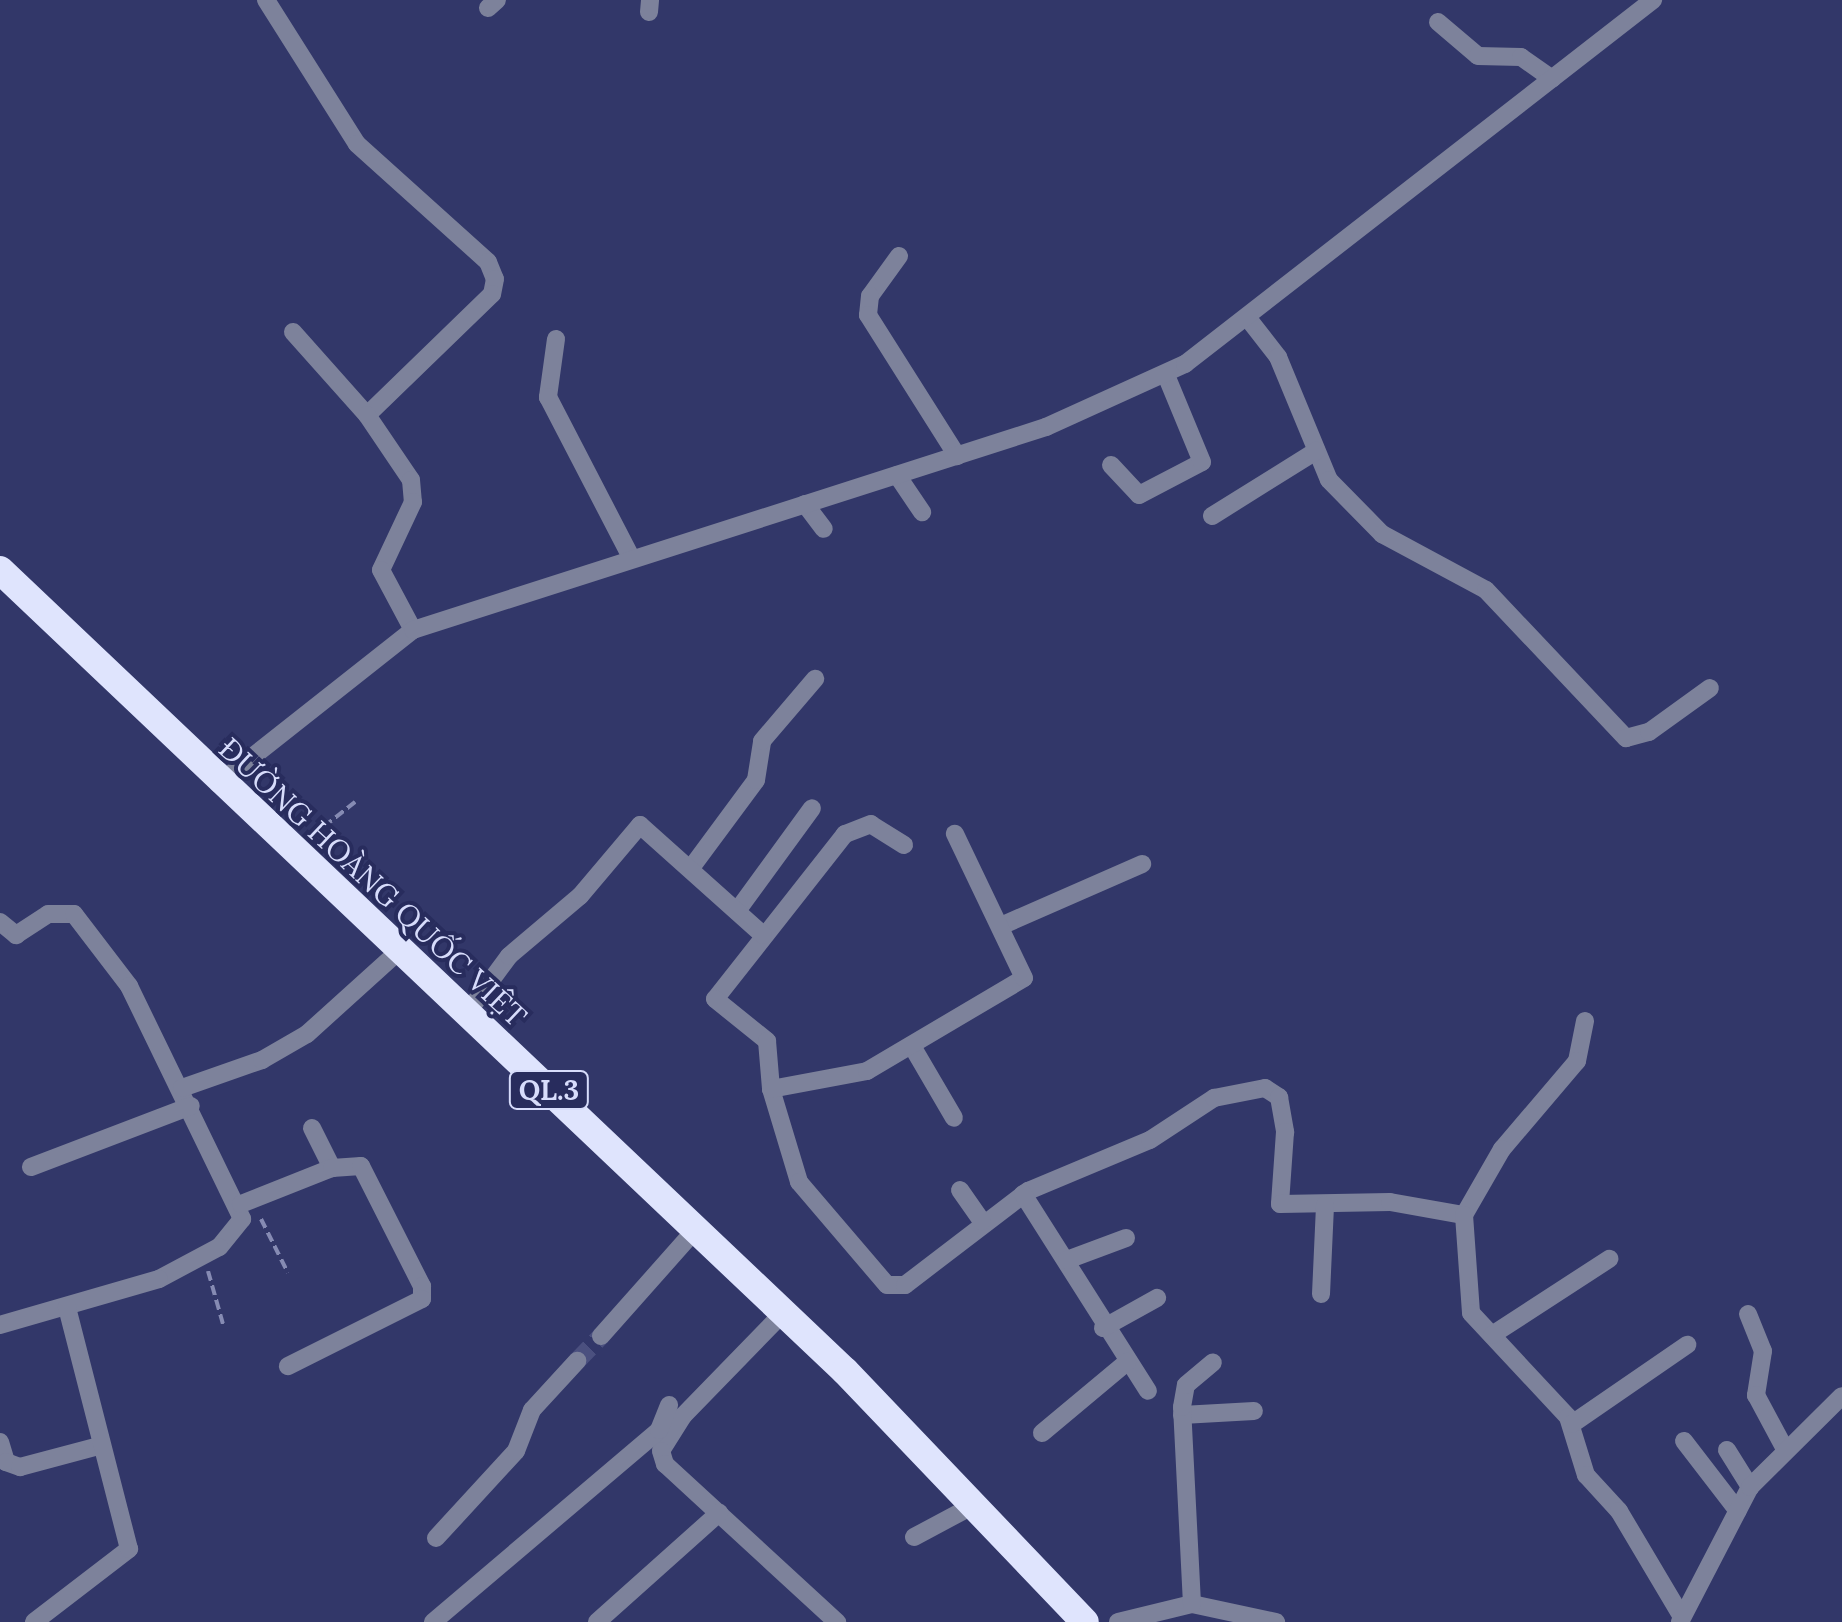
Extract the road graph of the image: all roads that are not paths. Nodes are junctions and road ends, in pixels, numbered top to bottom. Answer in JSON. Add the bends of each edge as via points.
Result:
{"nodes":[{"id":1,"x":266,"y":0,"type":"edge"},
{"id":2,"x":1653,"y":0,"type":"edge"},
{"id":3,"x":1438,"y":22,"type":"dead end"},
{"id":4,"x":1552,"y":79,"type":"junction"},
{"id":5,"x":899,"y":256,"type":"dead end"},
{"id":6,"x":1250,"y":322,"type":"junction"},
{"id":7,"x":293,"y":332,"type":"dead end"},
{"id":8,"x":556,"y":339,"type":"dead end"},
{"id":9,"x":1166,"y":375,"type":"junction"},
{"id":10,"x":367,"y":415,"type":"junction"},
{"id":11,"x":1316,"y":451,"type":"junction"},
{"id":12,"x":956,"y":456,"type":"junction"},
{"id":13,"x":1111,"y":465,"type":"dead end"},
{"id":14,"x":897,"y":475,"type":"junction"},
{"id":15,"x":806,"y":504,"type":"junction"},
{"id":16,"x":922,"y":512,"type":"dead end"},
{"id":17,"x":1212,"y":516,"type":"dead end"},
{"id":18,"x":824,"y":529,"type":"dead end"},
{"id":19,"x":632,"y":559,"type":"junction"},
{"id":20,"x":0,"y":571,"type":"edge"},
{"id":21,"x":412,"y":630,"type":"junction"},
{"id":22,"x":815,"y":678,"type":"dead end"},
{"id":23,"x":1710,"y":688,"type":"dead end"},
{"id":24,"x":218,"y":784,"type":"junction"},
{"id":25,"x":812,"y":808,"type":"dead end"},
{"id":26,"x":956,"y":834,"type":"dead end"},
{"id":27,"x":904,"y":846,"type":"dead end"},
{"id":28,"x":1142,"y":864,"type":"dead end"},
{"id":29,"x":691,"y":868,"type":"junction"},
{"id":30,"x":737,"y":911,"type":"junction"},
{"id":31,"x":0,"y":922,"type":"edge"},
{"id":32,"x":1003,"y":925,"type":"junction"},
{"id":33,"x":763,"y":935,"type":"junction"},
{"id":34,"x":400,"y":951,"type":"junction"},
{"id":35,"x":467,"y":1013,"type":"junction"},
{"id":36,"x":1586,"y":1021,"type":"dead end"},
{"id":37,"x":912,"y":1046,"type":"junction"},
{"id":38,"x":182,"y":1088,"type":"junction"},
{"id":39,"x":771,"y":1089,"type":"junction"},
{"id":40,"x":191,"y":1106,"type":"junction"},
{"id":41,"x":954,"y":1118,"type":"dead end"},
{"id":42,"x":312,"y":1128,"type":"dead end"},
{"id":43,"x":31,"y":1167,"type":"dead end"},
{"id":44,"x":332,"y":1168,"type":"junction"},
{"id":45,"x":960,"y":1190,"type":"dead end"},
{"id":46,"x":1022,"y":1194,"type":"junction"},
{"id":47,"x":246,"y":1202,"type":"junction"},
{"id":48,"x":1325,"y":1206,"type":"junction"},
{"id":49,"x":1464,"y":1215,"type":"junction"},
{"id":50,"x":982,"y":1221,"type":"junction"},
{"id":51,"x":697,"y":1228,"type":"junction"},
{"id":52,"x":1126,"y":1238,"type":"dead end"},
{"id":53,"x":1609,"y":1259,"type":"dead end"},
{"id":54,"x":1067,"y":1260,"type":"junction"},
{"id":55,"x":1322,"y":1294,"type":"dead end"},
{"id":56,"x":1158,"y":1298,"type":"dead end"},
{"id":57,"x":67,"y":1307,"type":"junction"},
{"id":58,"x":784,"y":1312,"type":"junction"},
{"id":59,"x":1748,"y":1314,"type":"dead end"},
{"id":60,"x":0,"y":1325,"type":"edge"},
{"id":61,"x":1103,"y":1328,"type":"junction"},
{"id":62,"x":1492,"y":1335,"type":"junction"},
{"id":63,"x":601,"y":1336,"type":"tunnel mouth"},
{"id":64,"x":1687,"y":1345,"type":"dead end"},
{"id":65,"x":577,"y":1361,"type":"tunnel mouth"},
{"id":66,"x":1128,"y":1362,"type":"junction"},
{"id":67,"x":1213,"y":1362,"type":"dead end"},
{"id":68,"x":288,"y":1366,"type":"dead end"},
{"id":69,"x":1148,"y":1392,"type":"dead end"},
{"id":70,"x":1842,"y":1396,"type":"edge"},
{"id":71,"x":669,"y":1405,"type":"dead end"},
{"id":72,"x":1254,"y":1411,"type":"dead end"},
{"id":73,"x":1182,"y":1414,"type":"junction"},
{"id":74,"x":1572,"y":1424,"type":"junction"},
{"id":75,"x":1042,"y":1433,"type":"dead end"},
{"id":76,"x":1684,"y":1441,"type":"dead end"},
{"id":77,"x":0,"y":1442,"type":"edge"},
{"id":78,"x":100,"y":1446,"type":"junction"},
{"id":79,"x":1785,"y":1449,"type":"junction"},
{"id":80,"x":1727,"y":1450,"type":"dead end"},
{"id":81,"x":1750,"y":1488,"type":"junction"},
{"id":82,"x":974,"y":1505,"type":"junction"},
{"id":83,"x":1738,"y":1510,"type":"junction"},
{"id":84,"x":720,"y":1513,"type":"junction"},
{"id":85,"x":914,"y":1537,"type":"dead end"},
{"id":86,"x":436,"y":1538,"type":"dead end"},
{"id":87,"x":1192,"y":1604,"type":"junction"},
{"id":88,"x":1681,"y":1619,"type":"edge"},
{"id":89,"x":34,"y":1622,"type":"edge"},
{"id":90,"x":433,"y":1622,"type":"edge"},
{"id":91,"x":597,"y":1622,"type":"edge"},
{"id":92,"x":837,"y":1622,"type":"edge"},
{"id":93,"x":1085,"y":1622,"type":"edge"},
{"id":94,"x":1118,"y":1622,"type":"edge"},
{"id":95,"x":1276,"y":1622,"type":"edge"}],
"edges":[{"from":1,"to":10,"type":"street","via":[[357,144],[488,262],[495,279],[492,294]]},
{"from":2,"to":4,"type":"street"},
{"from":3,"to":4,"type":"street","via":[[1478,56],[1522,57]]},
{"from":4,"to":6,"type":"street"},
{"from":5,"to":12,"type":"street","via":[[870,296],[868,315]]},
{"from":6,"to":9,"type":"street"},
{"from":6,"to":11,"type":"street","via":[[1278,357]]},
{"from":7,"to":10,"type":"street"},
{"from":8,"to":19,"type":"street","via":[[548,397]]},
{"from":9,"to":12,"type":"street"},
{"from":9,"to":13,"type":"street","via":[[1202,462],[1138,496]]},
{"from":10,"to":21,"type":"street","via":[[415,492],[380,570]]},
{"from":11,"to":17,"type":"street"},
{"from":11,"to":23,"type":"street","via":[[1329,480],[1382,534],[1486,590],[1626,738],[1649,732]]},
{"from":12,"to":14,"type":"street"},
{"from":14,"to":15,"type":"street"},
{"from":14,"to":16,"type":"street"},
{"from":15,"to":18,"type":"street"},
{"from":15,"to":19,"type":"street"},
{"from":19,"to":21,"type":"street"},
{"from":20,"to":24,"type":"highway","name":"ĐƯỜNG HOÀNG QUỐC VIỆT","number":"QL.3"},
{"from":21,"to":24,"type":"street"},
{"from":22,"to":29,"type":"street","via":[[762,741],[756,780]]},
{"from":24,"to":34,"type":"highway","name":"ĐƯỜNG HOÀNG QUỐC VIỆT","number":"QL.3"},
{"from":25,"to":30,"type":"street"},
{"from":26,"to":32,"type":"street"},
{"from":27,"to":33,"type":"street","via":[[871,824],[857,826]]},
{"from":28,"to":32,"type":"street"},
{"from":29,"to":30,"type":"street"},
{"from":29,"to":35,"type":"street","via":[[649,828],[632,830],[580,896],[509,956]]},
{"from":30,"to":33,"type":"street"},
{"from":31,"to":38,"type":"street","via":[[16,935],[48,914],[74,914],[129,986]]},
{"from":32,"to":37,"type":"street","via":[[1024,978]]},
{"from":33,"to":39,"type":"street","via":[[715,999],[767,1041]]},
{"from":34,"to":35,"type":"highway","name":"ĐƯỜNG HOÀNG QUỐC VIỆT","number":"QL.3"},
{"from":34,"to":38,"type":"street","via":[[306,1034],[262,1060]]},
{"from":35,"to":51,"type":"highway","name":"ĐƯỜNG HOÀNG QUỐC VIỆT","number":"QL.3"},
{"from":36,"to":49,"type":"street","via":[[1578,1061],[1502,1149]]},
{"from":37,"to":39,"type":"street","via":[[867,1071]]},
{"from":37,"to":41,"type":"street"},
{"from":38,"to":40,"type":"street"},
{"from":39,"to":50,"type":"street","via":[[798,1182],[887,1285],[905,1285]]},
{"from":40,"to":43,"type":"street"},
{"from":40,"to":47,"type":"street"},
{"from":42,"to":44,"type":"street"},
{"from":44,"to":47,"type":"street"},
{"from":44,"to":68,"type":"street","via":[[355,1163],[366,1171],[422,1299]]},
{"from":45,"to":50,"type":"street"},
{"from":46,"to":48,"type":"street","via":[[1150,1140],[1214,1098],[1265,1088],[1279,1098],[1286,1132],[1280,1204]]},
{"from":46,"to":50,"type":"street"},
{"from":46,"to":54,"type":"street"},
{"from":47,"to":57,"type":"street","via":[[234,1236],[204,1256],[143,1286]]},
{"from":48,"to":49,"type":"street","via":[[1390,1202]]},
{"from":48,"to":55,"type":"street"},
{"from":49,"to":62,"type":"street","via":[[1471,1313]]},
{"from":51,"to":58,"type":"highway","name":"ĐƯỜNG HOÀNG QUỐC VIỆT","number":"QL.3"},
{"from":51,"to":63,"type":"street"},
{"from":52,"to":54,"type":"street"},
{"from":53,"to":62,"type":"street"},
{"from":54,"to":61,"type":"street"},
{"from":56,"to":61,"type":"street"},
{"from":57,"to":60,"type":"street"},
{"from":57,"to":78,"type":"street"},
{"from":58,"to":82,"type":"highway","name":"ĐƯỜNG HOÀNG QUỐC VIỆT","number":"QL.3"},
{"from":58,"to":84,"type":"street","via":[[683,1416],[661,1451]]},
{"from":59,"to":79,"type":"street","via":[[1763,1350],[1756,1394]]},
{"from":61,"to":66,"type":"street"},
{"from":62,"to":74,"type":"street"},
{"from":64,"to":74,"type":"street"},
{"from":65,"to":86,"type":"street","via":[[532,1410],[516,1451]]},
{"from":66,"to":69,"type":"street"},
{"from":66,"to":75,"type":"street"},
{"from":67,"to":73,"type":"street","via":[[1186,1385]]},
{"from":70,"to":79,"type":"street"},
{"from":71,"to":90,"type":"street","via":[[659,1430]]},
{"from":72,"to":73,"type":"street"},
{"from":73,"to":87,"type":"street"},
{"from":74,"to":88,"type":"street","via":[[1586,1475],[1619,1511]]},
{"from":76,"to":83,"type":"street"},
{"from":77,"to":78,"type":"street","via":[[6,1462],[20,1466]]},
{"from":78,"to":89,"type":"street","via":[[128,1548]]},
{"from":79,"to":81,"type":"street"},
{"from":80,"to":81,"type":"street"},
{"from":81,"to":83,"type":"street"},
{"from":82,"to":85,"type":"street"},
{"from":82,"to":93,"type":"highway","name":"ĐƯỜNG HOÀNG QUỐC VIỆT","number":"QL.3"},
{"from":83,"to":88,"type":"street"},
{"from":84,"to":91,"type":"street"},
{"from":84,"to":92,"type":"street"},
{"from":87,"to":94,"type":"street"},
{"from":87,"to":95,"type":"street"}]}
